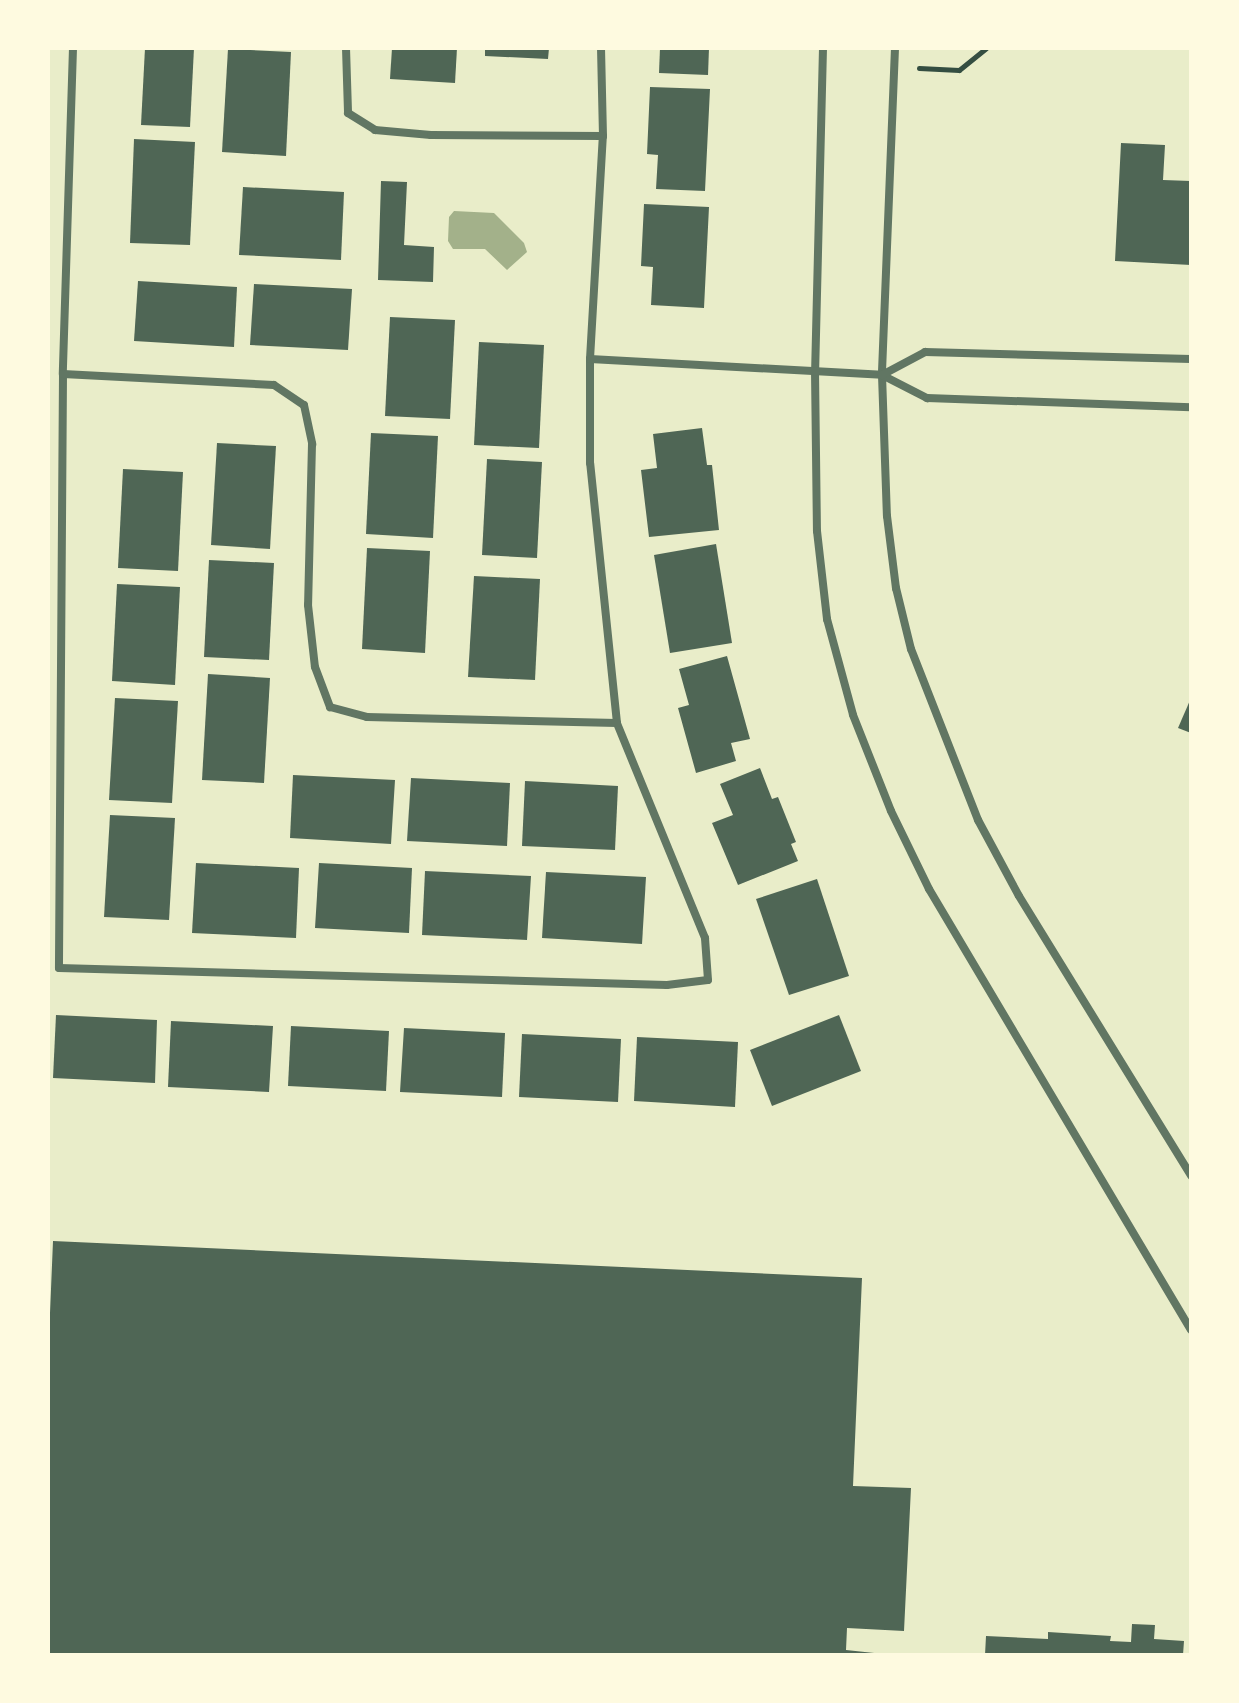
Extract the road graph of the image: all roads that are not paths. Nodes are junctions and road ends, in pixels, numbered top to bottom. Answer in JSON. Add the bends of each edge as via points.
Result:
{"nodes":[{"id":1,"x":73,"y":48,"type":"edge"},
{"id":2,"x":346,"y":48,"type":"edge"},
{"id":3,"x":601,"y":48,"type":"edge"},
{"id":4,"x":823,"y":48,"type":"edge"},
{"id":5,"x":895,"y":48,"type":"edge"},
{"id":6,"x":603,"y":136,"type":"junction"},
{"id":7,"x":590,"y":359,"type":"junction"},
{"id":8,"x":1191,"y":359,"type":"edge"},
{"id":9,"x":815,"y":371,"type":"junction"},
{"id":10,"x":63,"y":374,"type":"junction"},
{"id":11,"x":882,"y":375,"type":"junction"},
{"id":12,"x":1191,"y":407,"type":"edge"},
{"id":13,"x":617,"y":723,"type":"junction"},
{"id":14,"x":1191,"y":1176,"type":"edge"},
{"id":15,"x":1191,"y":1330,"type":"edge"}],
"edges":[{"from":1,"to":10,"type":"street"},
{"from":2,"to":6,"type":"street","via":[[348,113],[375,130]]},
{"from":3,"to":6,"type":"street"},
{"from":4,"to":9,"type":"street"},
{"from":5,"to":11,"type":"street"},
{"from":6,"to":7,"type":"street"},
{"from":7,"to":9,"type":"street"},
{"from":7,"to":13,"type":"street","via":[[590,463]]},
{"from":8,"to":11,"type":"street","via":[[925,352]]},
{"from":9,"to":11,"type":"street"},
{"from":9,"to":15,"type":"street","via":[[817,531],[827,619],[853,715],[929,889]]},
{"from":10,"to":13,"type":"street","via":[[274,385],[304,405],[312,444],[308,605],[315,667],[330,707],[367,717]]},
{"from":10,"to":13,"type":"street","via":[[59,968],[667,985],[708,980],[705,938]]},
{"from":11,"to":12,"type":"street","via":[[927,398]]},
{"from":11,"to":14,"type":"street","via":[[887,516],[896,588],[942,736],[1019,896]]}]}
